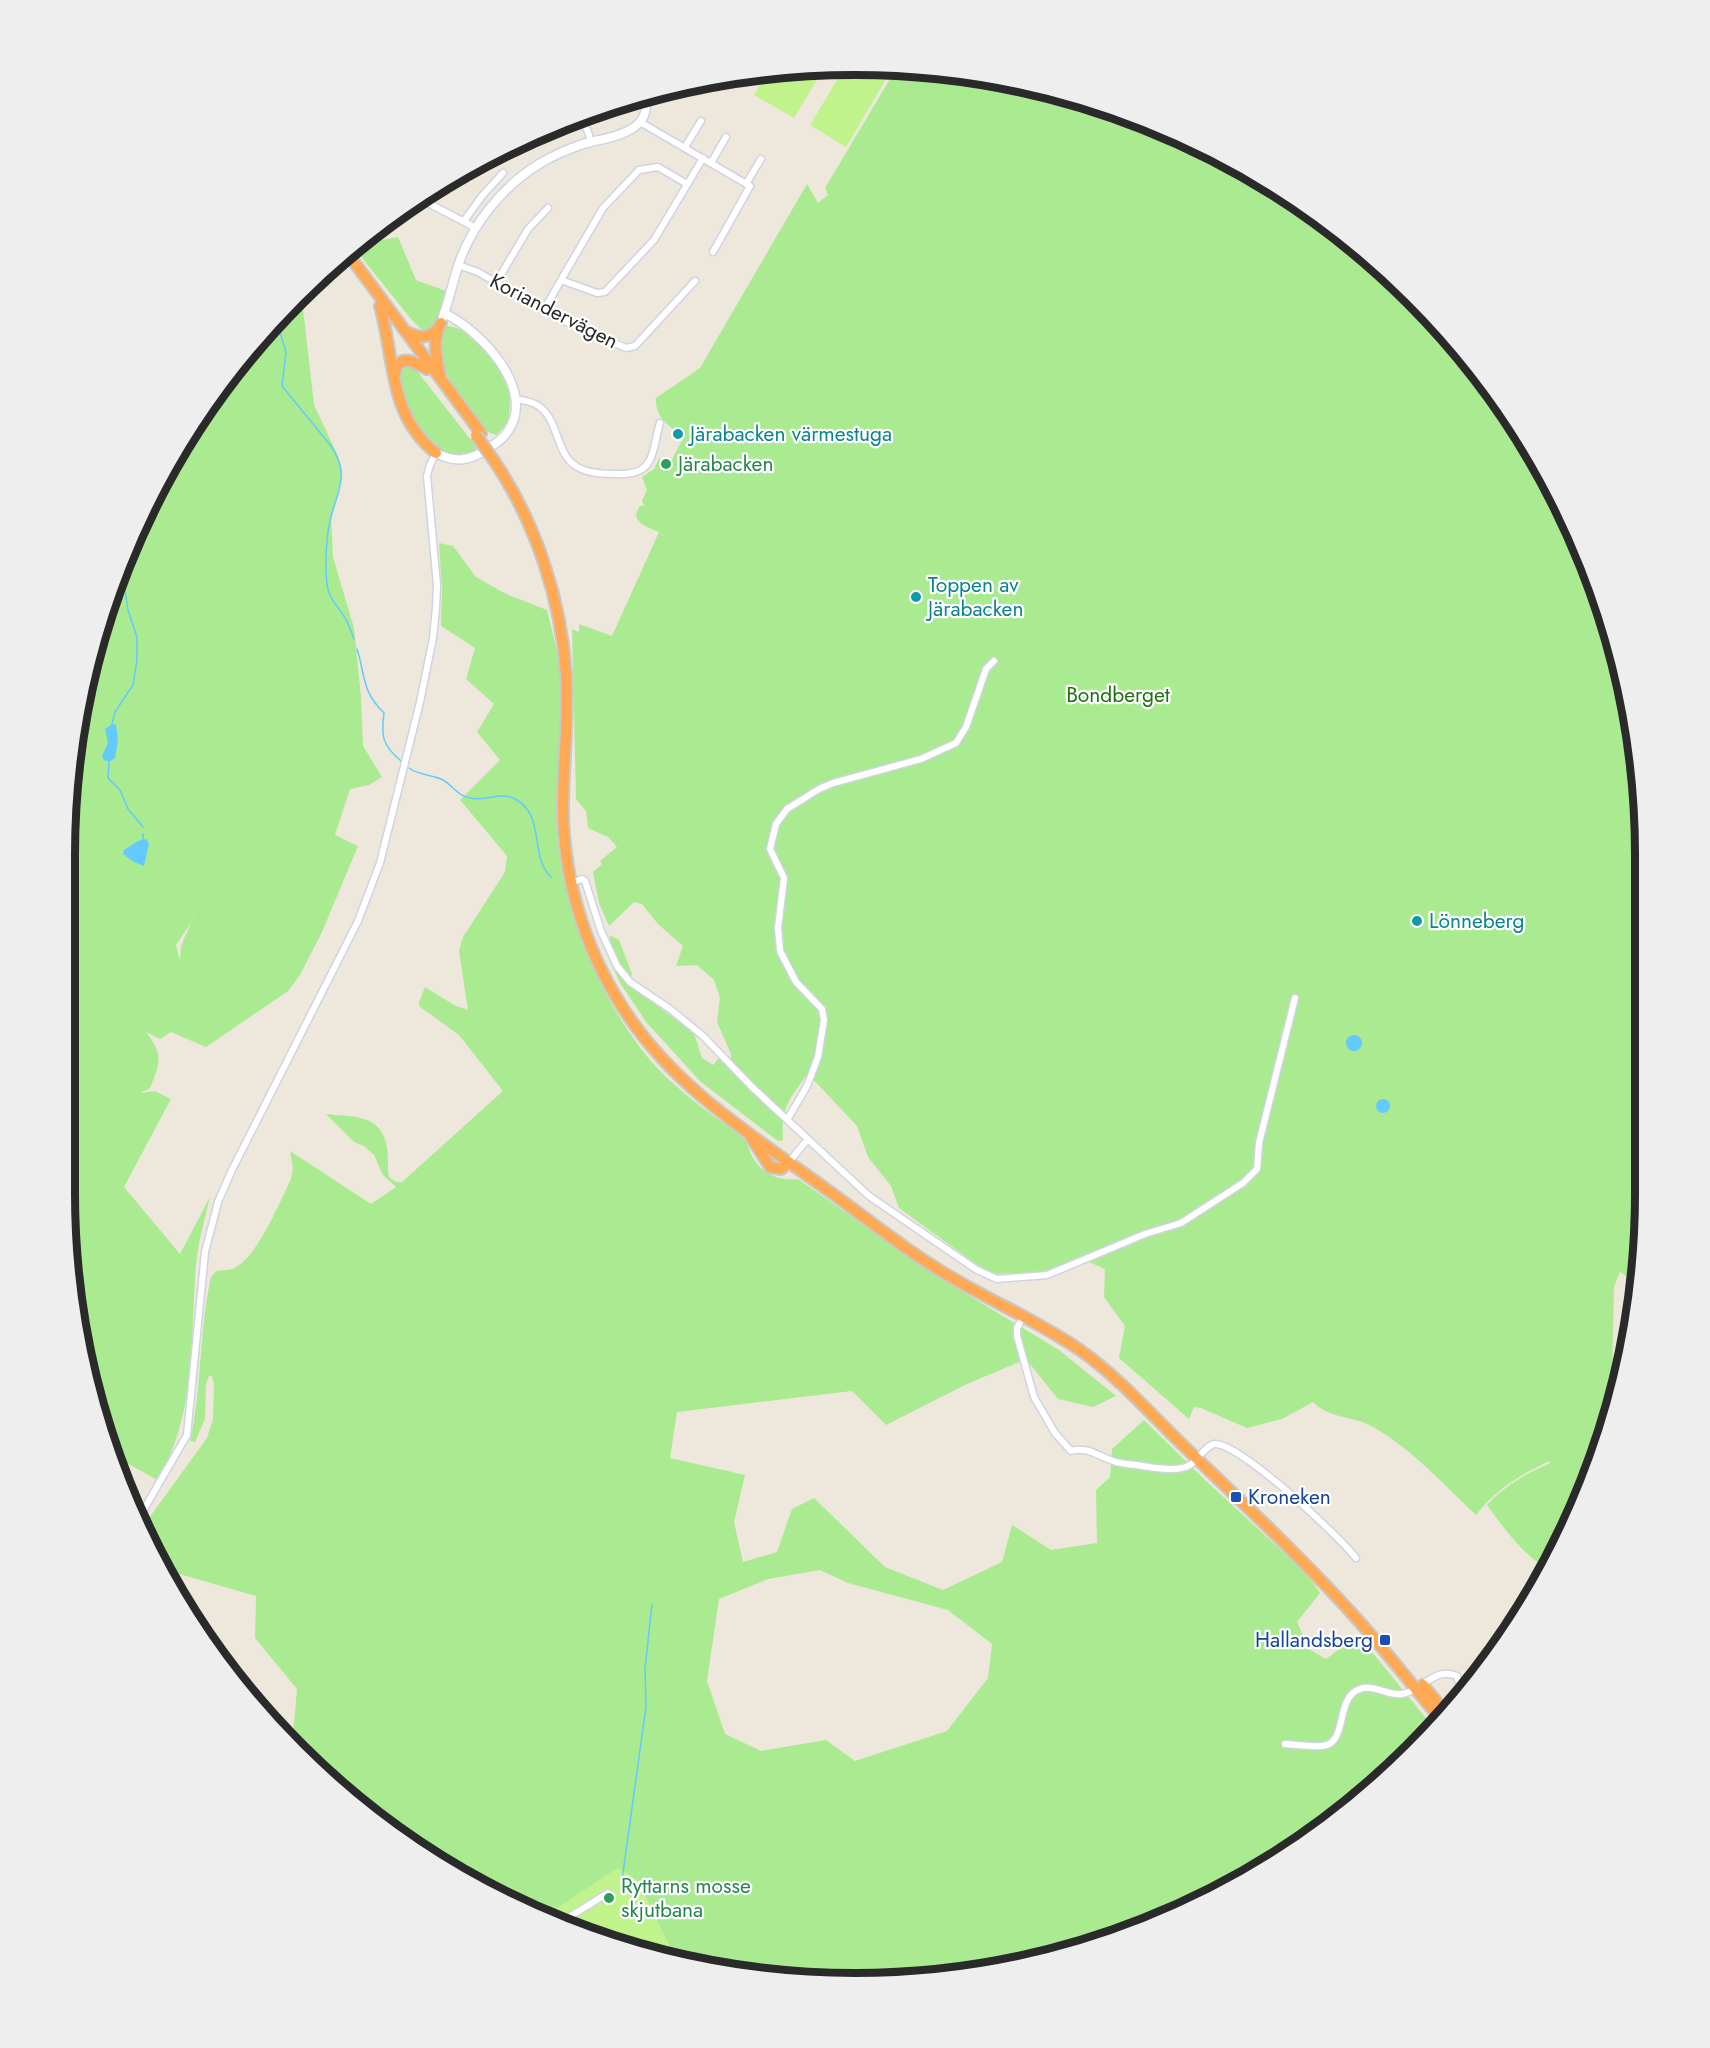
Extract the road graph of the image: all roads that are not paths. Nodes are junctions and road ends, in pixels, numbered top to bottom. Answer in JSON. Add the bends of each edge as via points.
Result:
{"nodes":[{"id":1,"x":646,"y":104,"type":"edge"},
{"id":2,"x":701,"y":121,"type":"dead end"},
{"id":3,"x":640,"y":122,"type":"junction"},
{"id":4,"x":584,"y":124,"type":"edge"},
{"id":5,"x":726,"y":137,"type":"dead end"},
{"id":6,"x":591,"y":142,"type":"junction"},
{"id":7,"x":685,"y":147,"type":"junction"},
{"id":8,"x":703,"y":158,"type":"junction"},
{"id":9,"x":761,"y":159,"type":"dead end"},
{"id":10,"x":711,"y":163,"type":"junction"},
{"id":11,"x":503,"y":173,"type":"dead end"},
{"id":12,"x":687,"y":184,"type":"junction"},
{"id":13,"x":746,"y":184,"type":"junction"},
{"id":14,"x":426,"y":204,"type":"edge"},
{"id":15,"x":548,"y":208,"type":"dead end"},
{"id":16,"x":464,"y":221,"type":"junction"},
{"id":17,"x":476,"y":228,"type":"junction"},
{"id":18,"x":713,"y":252,"type":"dead end"},
{"id":19,"x":352,"y":260,"type":"edge"},
{"id":20,"x":348,"y":263,"type":"edge"},
{"id":21,"x":458,"y":266,"type":"junction"},
{"id":22,"x":561,"y":280,"type":"junction"},
{"id":23,"x":695,"y":281,"type":"dead end"},
{"id":24,"x":496,"y":283,"type":"junction"},
{"id":25,"x":380,"y":306,"type":"junction"},
{"id":26,"x":544,"y":310,"type":"junction"},
{"id":27,"x":441,"y":322,"type":"junction"},
{"id":28,"x":405,"y":330,"type":"junction"},
{"id":29,"x":427,"y":369,"type":"junction"},
{"id":30,"x":394,"y":376,"type":"junction"},
{"id":31,"x":442,"y":380,"type":"junction"},
{"id":32,"x":515,"y":399,"type":"junction"},
{"id":33,"x":660,"y":423,"type":"dead end"},
{"id":34,"x":479,"y":434,"type":"junction"},
{"id":35,"x":436,"y":453,"type":"junction"},
{"id":36,"x":497,"y":460,"type":"junction"},
{"id":37,"x":994,"y":661,"type":"dead end"},
{"id":38,"x":576,"y":881,"type":"junction"},
{"id":39,"x":1295,"y":998,"type":"dead end"},
{"id":40,"x":787,"y":1120,"type":"junction"},
{"id":41,"x":808,"y":1138,"type":"junction"},
{"id":42,"x":791,"y":1160,"type":"junction"},
{"id":43,"x":1023,"y":1317,"type":"junction"},
{"id":44,"x":1199,"y":1456,"type":"junction"},
{"id":45,"x":143,"y":1511,"type":"edge"},
{"id":46,"x":1356,"y":1558,"type":"dead end"},
{"id":47,"x":1460,"y":1684,"type":"edge"},
{"id":48,"x":1419,"y":1687,"type":"junction"},
{"id":49,"x":1440,"y":1708,"type":"edge"},
{"id":50,"x":1436,"y":1712,"type":"edge"},
{"id":51,"x":1285,"y":1744,"type":"dead end"},
{"id":52,"x":608,"y":1893,"type":"dead end"},
{"id":53,"x":567,"y":1918,"type":"edge"}],
"edges":[{"from":1,"to":3,"type":"street"},
{"from":2,"to":7,"type":"street"},
{"from":3,"to":6,"type":"street"},
{"from":3,"to":7,"type":"street"},
{"from":4,"to":6,"type":"street"},
{"from":5,"to":10,"type":"street"},
{"from":6,"to":17,"type":"street","via":[[564,151],[522,176],[500,196]]},
{"from":7,"to":8,"type":"street"},
{"from":8,"to":10,"type":"street"},
{"from":8,"to":12,"type":"street"},
{"from":9,"to":13,"type":"street"},
{"from":10,"to":13,"type":"street"},
{"from":11,"to":16,"type":"street"},
{"from":12,"to":22,"type":"street","via":[[654,240],[605,292],[597,294]]},
{"from":12,"to":22,"type":"street","via":[[658,167],[639,170],[603,208]]},
{"from":13,"to":18,"type":"street","via":[[750,186]]},
{"from":14,"to":16,"type":"street"},
{"from":15,"to":24,"type":"street","via":[[528,229]]},
{"from":16,"to":17,"type":"street"},
{"from":17,"to":21,"type":"street"},
{"from":19,"to":28,"type":"highway"},
{"from":20,"to":25,"type":"highway"},
{"from":21,"to":24,"type":"street","name":"Koriandervägen"},
{"from":21,"to":27,"type":"street"},
{"from":22,"to":26,"type":"street"},
{"from":23,"to":26,"type":"street","name":"Koriandervägen","via":[[630,348]]},
{"from":24,"to":26,"type":"street","name":"Koriandervägen"},
{"from":25,"to":29,"type":"highway"},
{"from":25,"to":30,"type":"highway"},
{"from":27,"to":28,"type":"highway","via":[[430,335],[422,337]]},
{"from":27,"to":31,"type":"highway","via":[[435,351]]},
{"from":27,"to":32,"type":"street","via":[[469,328],[486,343],[501,364]]},
{"from":28,"to":31,"type":"highway"},
{"from":29,"to":30,"type":"highway","via":[[405,360]]},
{"from":29,"to":34,"type":"highway"},
{"from":30,"to":35,"type":"highway","via":[[407,421],[421,441]]},
{"from":31,"to":34,"type":"highway"},
{"from":32,"to":33,"type":"street","via":[[541,408],[566,458],[593,473],[633,474],[643,470],[652,458]]},
{"from":32,"to":35,"type":"street","via":[[511,426],[493,445],[463,460]]},
{"from":34,"to":36,"type":"highway","bridge":true},
{"from":35,"to":45,"type":"street","via":[[427,476],[437,585],[433,638],[380,863],[358,921],[218,1202],[205,1252],[187,1435]]},
{"from":36,"to":38,"type":"highway","via":[[523,501],[544,548],[564,624],[572,686],[568,819]]},
{"from":36,"to":42,"type":"highway","via":[[537,544],[560,629],[566,690],[564,828],[571,880],[600,966],[615,995],[650,1044],[695,1091],[748,1132],[770,1167],[781,1169]]},
{"from":37,"to":40,"type":"street","via":[[986,669],[966,727],[956,742],[921,759],[819,789],[788,809],[776,824],[770,849],[784,878],[778,928],[780,951],[796,982],[822,1009],[824,1020],[818,1057]]},
{"from":38,"to":40,"type":"street","via":[[585,881],[601,931],[623,975],[703,1036]]},
{"from":38,"to":42,"type":"highway","via":[[585,914],[621,995],[664,1054],[704,1092]]},
{"from":39,"to":41,"type":"street","via":[[1259,1143],[1257,1169],[1243,1183],[1181,1223],[1047,1275],[1008,1280],[986,1275],[878,1203]]},
{"from":40,"to":41,"type":"street"},
{"from":41,"to":42,"type":"street"},
{"from":42,"to":43,"type":"highway","via":[[939,1270]]},
{"from":42,"to":44,"type":"highway","via":[[931,1258],[1082,1344],[1122,1376]]},
{"from":43,"to":44,"type":"highway","via":[[1093,1360]]},
{"from":43,"to":44,"type":"street","via":[[1017,1336],[1034,1397],[1055,1433],[1071,1451],[1088,1449],[1120,1463],[1178,1468]]},
{"from":44,"to":46,"type":"street","via":[[1215,1444],[1242,1456],[1314,1515]]},
{"from":44,"to":48,"type":"highway"},
{"from":47,"to":48,"type":"street","via":[[1453,1674],[1437,1675]]},
{"from":48,"to":49,"type":"highway"},
{"from":48,"to":50,"type":"highway"},
{"from":48,"to":51,"type":"street","via":[[1401,1694],[1370,1688],[1354,1692],[1342,1710],[1332,1743]]},
{"from":52,"to":53,"type":"street"}]}
